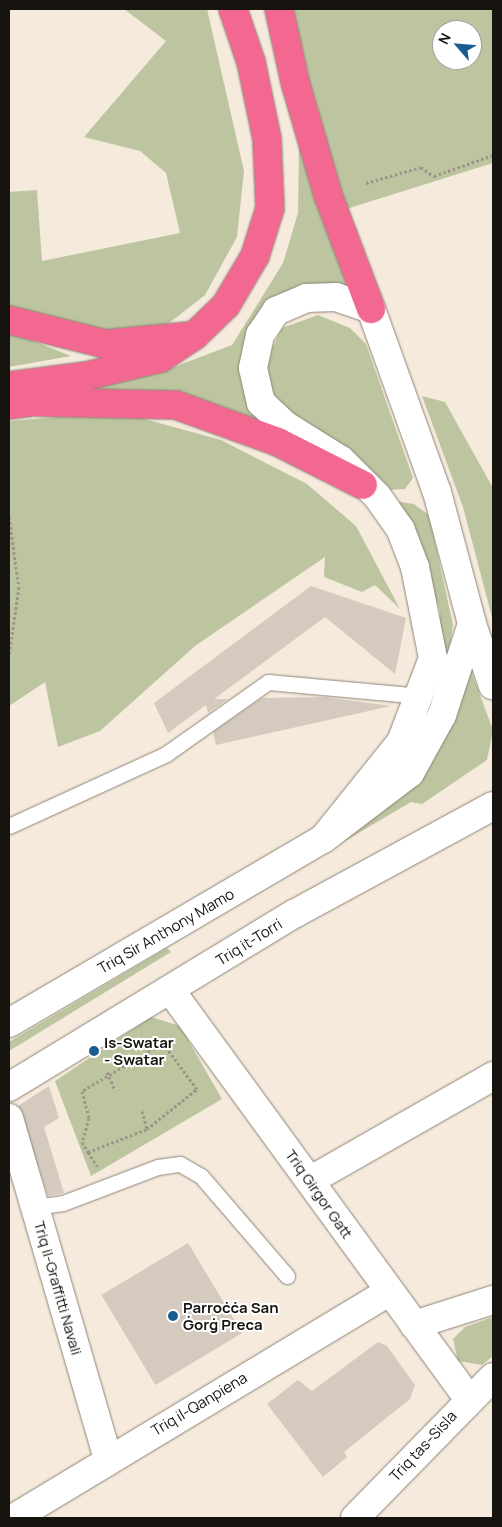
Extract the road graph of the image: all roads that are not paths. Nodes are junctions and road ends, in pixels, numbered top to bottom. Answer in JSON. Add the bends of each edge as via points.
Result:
{"nodes":[{"id":1,"x":233,"y":9,"type":"edge"},
{"id":2,"x":279,"y":9,"type":"edge"},
{"id":3,"x":371,"y":309,"type":"junction"},
{"id":4,"x":9,"y":320,"type":"edge"},
{"id":5,"x":194,"y":336,"type":"junction"},
{"id":6,"x":9,"y":386,"type":"edge"},
{"id":7,"x":9,"y":406,"type":"edge"},
{"id":8,"x":363,"y":485,"type":"junction"},
{"id":9,"x":472,"y":624,"type":"junction"},
{"id":10,"x":493,"y":686,"type":"edge"},
{"id":11,"x":421,"y":696,"type":"junction"},
{"id":12,"x":493,"y":806,"type":"edge"},
{"id":13,"x":9,"y":826,"type":"edge"},
{"id":14,"x":323,"y":839,"type":"junction"},
{"id":15,"x":171,"y":991,"type":"junction"},
{"id":16,"x":9,"y":1023,"type":"edge"},
{"id":17,"x":493,"y":1076,"type":"edge"},
{"id":18,"x":9,"y":1087,"type":"edge"},
{"id":19,"x":9,"y":1118,"type":"edge"},
{"id":20,"x":311,"y":1180,"type":"junction"},
{"id":21,"x":34,"y":1207,"type":"junction"},
{"id":22,"x":287,"y":1276,"type":"dead end"},
{"id":23,"x":387,"y":1293,"type":"junction"},
{"id":24,"x":493,"y":1300,"type":"edge"},
{"id":25,"x":414,"y":1325,"type":"junction"},
{"id":26,"x":493,"y":1377,"type":"edge"},
{"id":27,"x":468,"y":1398,"type":"junction"},
{"id":28,"x":108,"y":1458,"type":"junction"},
{"id":29,"x":14,"y":1518,"type":"edge"},
{"id":30,"x":355,"y":1518,"type":"edge"}],
"edges":[{"from":1,"to":5,"type":"highway","via":[[251,62],[267,139],[270,208],[255,256],[226,305]]},
{"from":2,"to":3,"type":"highway","via":[[295,82],[328,195]]},
{"from":3,"to":8,"type":"street","via":[[336,297],[306,298],[276,311],[260,334],[253,368],[260,404],[284,425],[341,460]]},
{"from":3,"to":9,"type":"street","via":[[437,492]]},
{"from":4,"to":5,"type":"highway","via":[[105,344]]},
{"from":5,"to":6,"type":"highway","via":[[161,358],[138,365]]},
{"from":7,"to":8,"type":"highway","via":[[34,402],[176,405],[278,442]]},
{"from":8,"to":11,"type":"street","via":[[376,496],[400,530],[415,567],[433,658]]},
{"from":9,"to":10,"type":"street"},
{"from":9,"to":14,"type":"street","via":[[442,715],[410,773]]},
{"from":11,"to":13,"type":"lane","via":[[268,682],[166,754]]},
{"from":11,"to":14,"type":"street","via":[[401,742]]},
{"from":12,"to":15,"type":"street","name":"Triq it-Torri","via":[[294,914]]},
{"from":14,"to":16,"type":"street","name":"Triq Sir Anthony Mamo"},
{"from":15,"to":18,"type":"street","name":"Triq it-Torri"},
{"from":15,"to":20,"type":"street","name":"Triq Girgor Gatt"},
{"from":17,"to":20,"type":"street"},
{"from":19,"to":21,"type":"street","name":"Triq il-Graffitti Navali"},
{"from":20,"to":23,"type":"street","name":"Triq Girgor Gatt"},
{"from":21,"to":22,"type":"lane","via":[[63,1203],[158,1166],[180,1164],[201,1176]]},
{"from":21,"to":28,"type":"street","name":"Triq il-Graffitti Navali"},
{"from":23,"to":25,"type":"street","name":"Triq Girgor Gatt"},
{"from":23,"to":28,"type":"street","name":"Triq il-Qanpiena"},
{"from":24,"to":25,"type":"street"},
{"from":25,"to":27,"type":"street","name":"Triq Girgor Gatt"},
{"from":26,"to":27,"type":"street","name":"Triq tas-Sisla"},
{"from":27,"to":30,"type":"street","name":"Triq tas-Sisla"},
{"from":28,"to":29,"type":"street","name":"Triq il-Qanpiena"}]}
